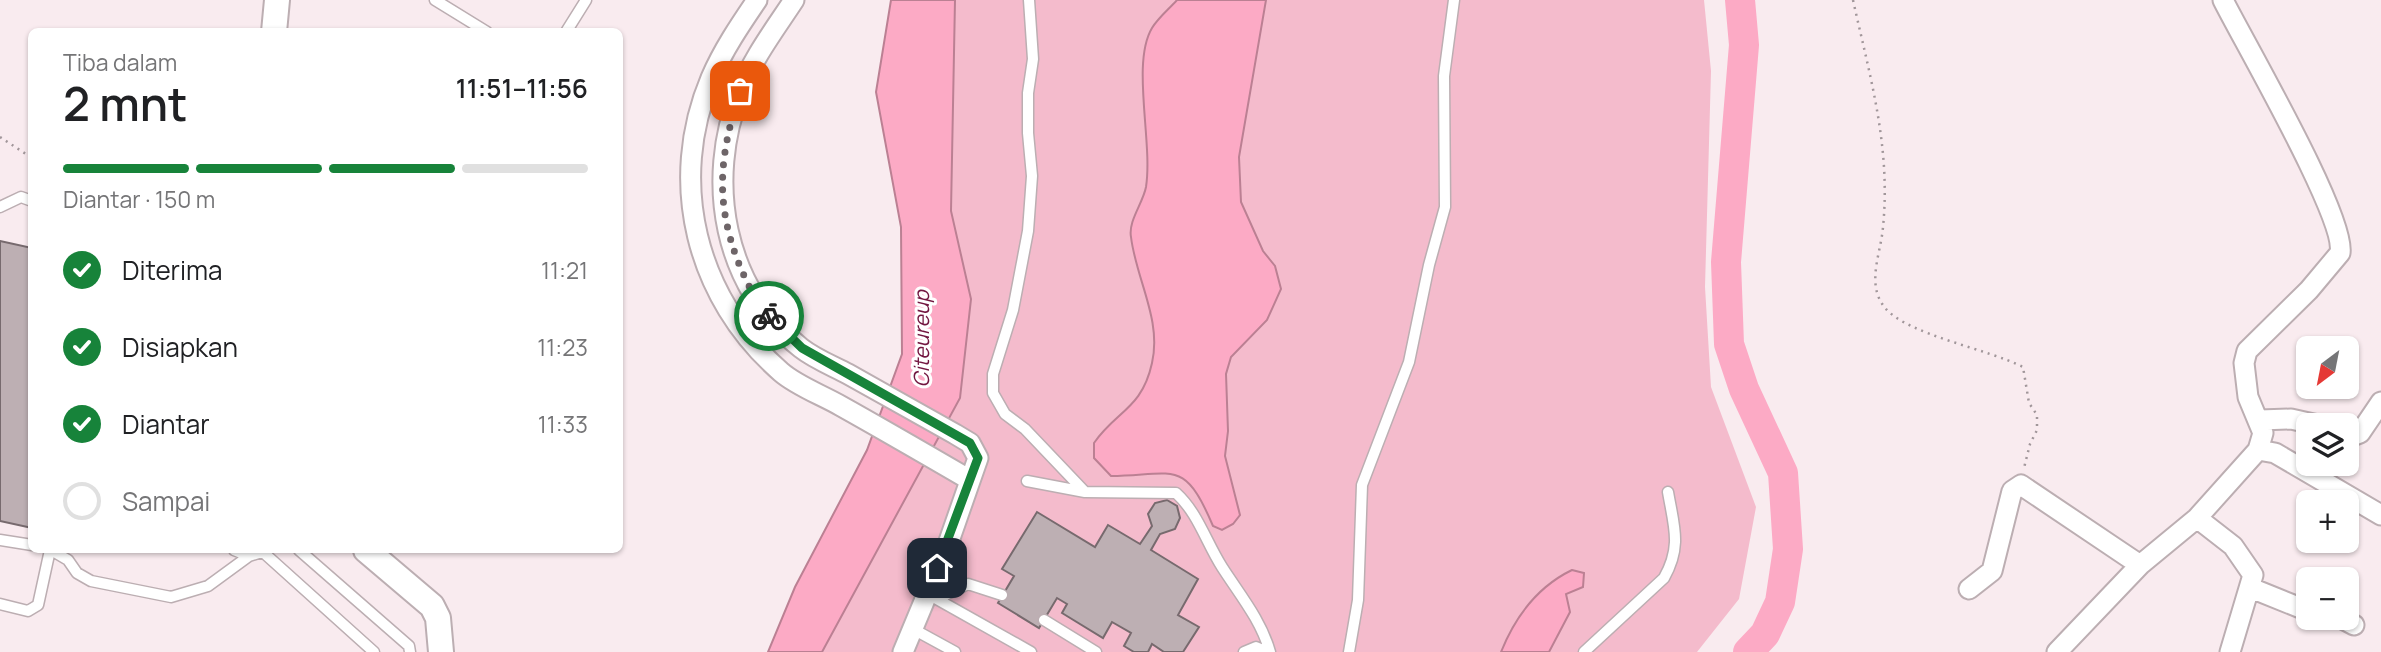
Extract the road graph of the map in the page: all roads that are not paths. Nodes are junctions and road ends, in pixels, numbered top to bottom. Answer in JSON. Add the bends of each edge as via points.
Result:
{"nodes":[{"id":1,"x":277,"y":0,"type":"edge"},
{"id":2,"x":435,"y":0,"type":"edge"},
{"id":3,"x":586,"y":0,"type":"edge"},
{"id":4,"x":757,"y":0,"type":"edge"},
{"id":5,"x":794,"y":0,"type":"edge"},
{"id":6,"x":1029,"y":0,"type":"edge"},
{"id":7,"x":1454,"y":0,"type":"edge"},
{"id":8,"x":2223,"y":0,"type":"edge"},
{"id":9,"x":274,"y":28,"type":"edge"},
{"id":10,"x":480,"y":28,"type":"edge"},
{"id":11,"x":568,"y":28,"type":"edge"},
{"id":12,"x":28,"y":200,"type":"edge"},
{"id":13,"x":0,"y":207,"type":"edge"},
{"id":14,"x":825,"y":361,"type":"junction"},
{"id":15,"x":811,"y":389,"type":"junction"},
{"id":16,"x":2381,"y":401,"type":"edge"},
{"id":17,"x":2260,"y":420,"type":"junction"},
{"id":18,"x":2296,"y":420,"type":"edge"},
{"id":19,"x":2359,"y":433,"type":"edge"},
{"id":20,"x":2258,"y":450,"type":"junction"},
{"id":21,"x":970,"y":480,"type":"junction"},
{"id":22,"x":1027,"y":481,"type":"dead end"},
{"id":23,"x":1084,"y":492,"type":"junction"},
{"id":24,"x":1668,"y":492,"type":"dead end"},
{"id":25,"x":2381,"y":515,"type":"edge"},
{"id":26,"x":2197,"y":518,"type":"junction"},
{"id":27,"x":0,"y":540,"type":"edge"},
{"id":28,"x":28,"y":544,"type":"edge"},
{"id":29,"x":50,"y":553,"type":"edge"},
{"id":30,"x":56,"y":553,"type":"edge"},
{"id":31,"x":241,"y":553,"type":"edge"},
{"id":32,"x":259,"y":553,"type":"edge"},
{"id":33,"x":268,"y":553,"type":"edge"},
{"id":34,"x":302,"y":553,"type":"edge"},
{"id":35,"x":370,"y":553,"type":"edge"},
{"id":36,"x":248,"y":556,"type":"junction"},
{"id":37,"x":2140,"y":565,"type":"junction"},
{"id":38,"x":2251,"y":588,"type":"junction"},
{"id":39,"x":1969,"y":589,"type":"dead end"},
{"id":40,"x":1002,"y":595,"type":"dead end"},
{"id":41,"x":931,"y":596,"type":"junction"},
{"id":42,"x":0,"y":604,"type":"edge"},
{"id":43,"x":2296,"y":606,"type":"edge"},
{"id":44,"x":1044,"y":620,"type":"dead end"},
{"id":45,"x":913,"y":629,"type":"junction"},
{"id":46,"x":374,"y":652,"type":"edge"},
{"id":47,"x":410,"y":652,"type":"edge"},
{"id":48,"x":441,"y":652,"type":"edge"},
{"id":49,"x":903,"y":652,"type":"edge"},
{"id":50,"x":955,"y":652,"type":"edge"},
{"id":51,"x":1031,"y":652,"type":"edge"},
{"id":52,"x":1096,"y":652,"type":"edge"},
{"id":53,"x":1244,"y":652,"type":"edge"},
{"id":54,"x":1269,"y":652,"type":"edge"},
{"id":55,"x":1349,"y":652,"type":"edge"},
{"id":56,"x":1584,"y":652,"type":"edge"},
{"id":57,"x":2057,"y":652,"type":"edge"},
{"id":58,"x":2230,"y":652,"type":"edge"}],
"edges":[{"from":1,"to":9,"type":"street"},
{"from":2,"to":10,"type":"lane"},
{"from":3,"to":11,"type":"lane"},
{"from":4,"to":15,"type":"street","via":[[711,79],[690,162],[689,196],[696,242],[740,330],[782,374]]},
{"from":5,"to":14,"type":"street","via":[[740,91],[728,128],[721,194],[727,233],[765,311],[802,348]]},
{"from":6,"to":23,"type":"lane","via":[[1033,59],[1028,93],[1032,176],[1028,231],[1013,310],[993,374],[993,393],[1005,414]]},
{"from":7,"to":55,"type":"lane","via":[[1444,76],[1445,208],[1409,362],[1362,485],[1358,600]]},
{"from":8,"to":17,"type":"street","via":[[2290,126],[2342,244],[2332,265],[2247,351],[2248,397]]},
{"from":12,"to":13,"type":"lane","via":[[21,197]]},
{"from":14,"to":15,"type":"street"},
{"from":14,"to":21,"type":"street","via":[[970,443],[978,458]]},
{"from":15,"to":21,"type":"street"},
{"from":16,"to":19,"type":"street"},
{"from":17,"to":18,"type":"street"},
{"from":17,"to":20,"type":"street","via":[[2263,433]]},
{"from":20,"to":25,"type":"street","via":[[2275,453]]},
{"from":20,"to":26,"type":"street"},
{"from":21,"to":41,"type":"street"},
{"from":22,"to":23,"type":"lane"},
{"from":23,"to":54,"type":"lane","via":[[1176,494],[1186,503],[1264,631]]},
{"from":24,"to":56,"type":"lane","via":[[1677,550],[1672,564],[1664,578]]},
{"from":26,"to":37,"type":"street"},
{"from":26,"to":38,"type":"street","via":[[2246,562],[2254,579]]},
{"from":27,"to":28,"type":"lane"},
{"from":29,"to":42,"type":"lane","via":[[38,604],[28,611]]},
{"from":30,"to":36,"type":"lane","via":[[91,581],[171,597],[208,586]]},
{"from":31,"to":36,"type":"lane"},
{"from":32,"to":36,"type":"lane"},
{"from":33,"to":46,"type":"lane"},
{"from":34,"to":47,"type":"lane","via":[[409,646]]},
{"from":35,"to":48,"type":"street","via":[[432,606],[438,618]]},
{"from":37,"to":39,"type":"street","via":[[2021,485],[2012,491],[1992,571]]},
{"from":37,"to":57,"type":"street"},
{"from":38,"to":43,"type":"street"},
{"from":38,"to":58,"type":"street"},
{"from":40,"to":41,"type":"lane","via":[[968,584]]},
{"from":41,"to":45,"type":"street"},
{"from":41,"to":51,"type":"lane"},
{"from":44,"to":52,"type":"lane"},
{"from":45,"to":49,"type":"street"},
{"from":45,"to":50,"type":"lane"},
{"from":53,"to":54,"type":"lane","via":[[1256,647]]}]}
